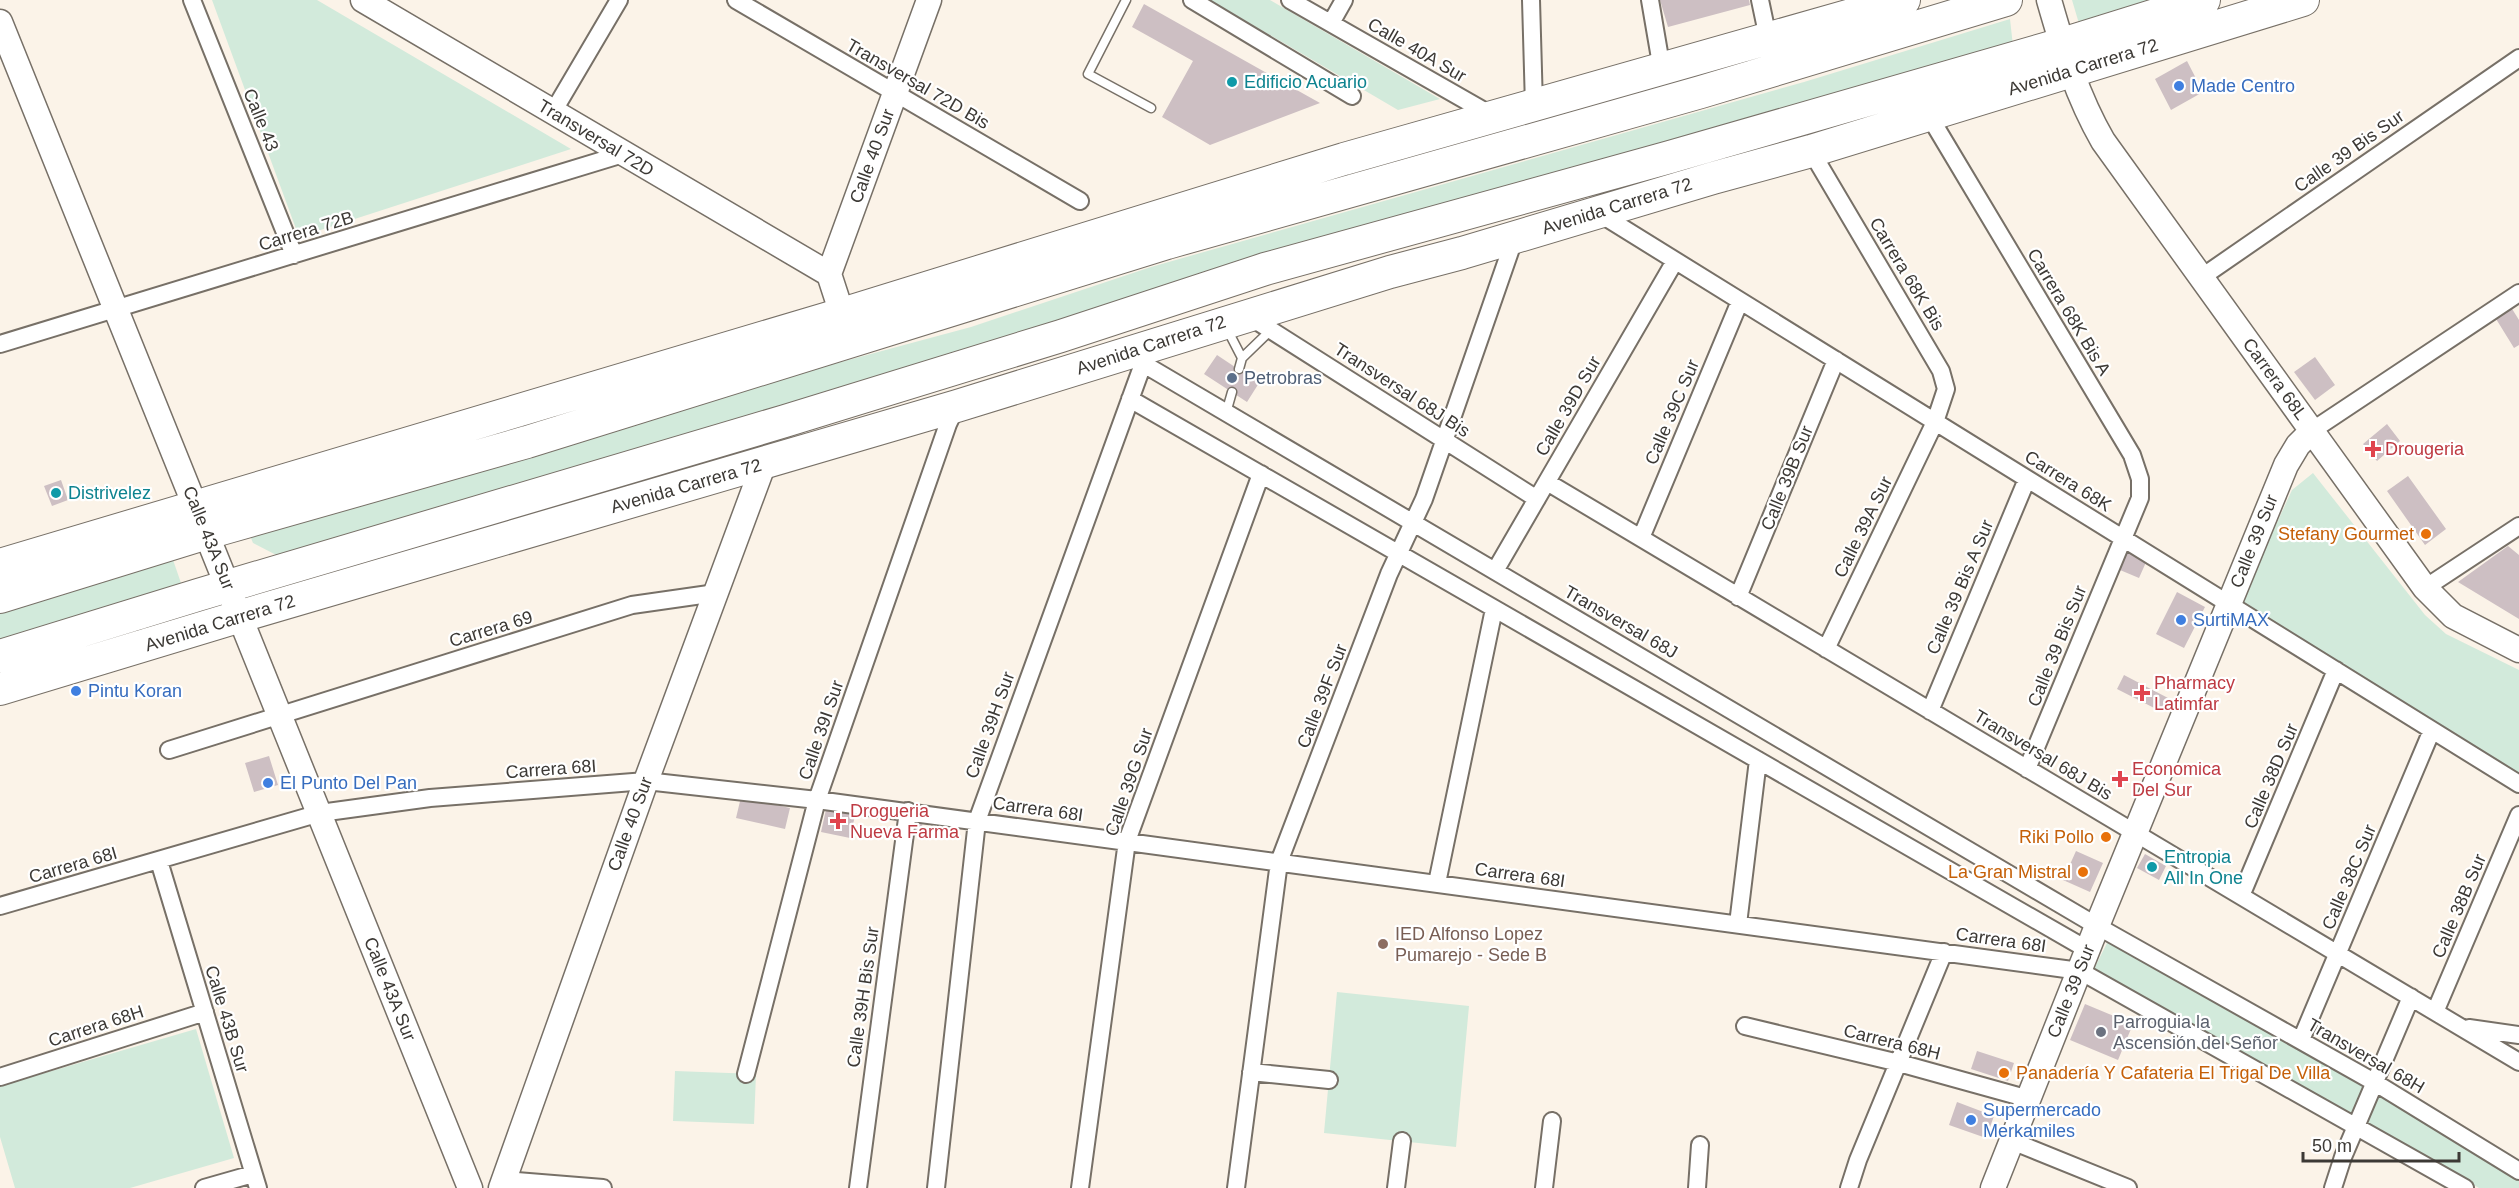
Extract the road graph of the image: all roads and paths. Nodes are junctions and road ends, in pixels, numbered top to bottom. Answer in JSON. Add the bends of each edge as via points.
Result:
{"nodes":[{"id":1,"x":192,"y":0,"type":"edge"},
{"id":2,"x":363,"y":0,"type":"edge"},
{"id":3,"x":619,"y":0,"type":"edge"},
{"id":4,"x":736,"y":0,"type":"edge"},
{"id":5,"x":928,"y":0,"type":"edge"},
{"id":6,"x":1126,"y":0,"type":"edge"},
{"id":7,"x":1192,"y":0,"type":"edge"},
{"id":8,"x":1290,"y":0,"type":"edge"},
{"id":9,"x":1344,"y":0,"type":"edge"},
{"id":10,"x":1531,"y":0,"type":"edge"},
{"id":11,"x":1650,"y":0,"type":"edge"},
{"id":12,"x":1760,"y":0,"type":"edge"},
{"id":13,"x":2006,"y":0,"type":"edge"},
{"id":14,"x":2049,"y":0,"type":"edge"},
{"id":15,"x":2204,"y":0,"type":"edge"},
{"id":16,"x":2303,"y":0,"type":"edge"},
{"id":17,"x":1886,"y":3,"type":"edge"},
{"id":18,"x":0,"y":22,"type":"edge"},
{"id":19,"x":1331,"y":24,"type":"junction"},
{"id":20,"x":1768,"y":38,"type":"junction"},
{"id":21,"x":2066,"y":58,"type":"junction"},
{"id":22,"x":2519,"y":58,"type":"edge"},
{"id":23,"x":1662,"y":70,"type":"junction"},
{"id":24,"x":1701,"y":92,"type":"junction"},
{"id":25,"x":895,"y":93,"type":"junction"},
{"id":26,"x":1352,"y":96,"type":"dead end"},
{"id":27,"x":1534,"y":106,"type":"junction"},
{"id":28,"x":1151,"y":108,"type":"dead end"},
{"id":29,"x":553,"y":112,"type":"junction"},
{"id":30,"x":1928,"y":114,"type":"junction"},
{"id":31,"x":1494,"y":117,"type":"junction"},
{"id":32,"x":1811,"y":151,"type":"junction"},
{"id":33,"x":623,"y":154,"type":"junction"},
{"id":34,"x":1080,"y":201,"type":"dead end"},
{"id":35,"x":1597,"y":212,"type":"junction"},
{"id":36,"x":1515,"y":237,"type":"junction"},
{"id":37,"x":1377,"y":238,"type":"junction"},
{"id":38,"x":1462,"y":253,"type":"junction"},
{"id":39,"x":294,"y":255,"type":"junction"},
{"id":40,"x":1675,"y":261,"type":"junction"},
{"id":41,"x":829,"y":274,"type":"junction"},
{"id":42,"x":2202,"y":277,"type":"junction"},
{"id":43,"x":2519,"y":293,"type":"edge"},
{"id":44,"x":1740,"y":301,"type":"junction"},
{"id":45,"x":116,"y":309,"type":"junction"},
{"id":46,"x":842,"y":314,"type":"junction"},
{"id":47,"x":1247,"y":322,"type":"junction"},
{"id":48,"x":0,"y":344,"type":"edge"},
{"id":49,"x":1134,"y":358,"type":"junction"},
{"id":50,"x":1242,"y":358,"type":"junction"},
{"id":51,"x":1836,"y":360,"type":"junction"},
{"id":52,"x":1239,"y":369,"type":"dead end"},
{"id":53,"x":1232,"y":392,"type":"dead end"},
{"id":54,"x":1130,"y":399,"type":"junction"},
{"id":55,"x":957,"y":406,"type":"junction"},
{"id":56,"x":1226,"y":413,"type":"junction"},
{"id":57,"x":1935,"y":422,"type":"junction"},
{"id":58,"x":2313,"y":430,"type":"junction"},
{"id":59,"x":1445,"y":440,"type":"junction"},
{"id":60,"x":527,"y":442,"type":"junction"},
{"id":61,"x":401,"y":446,"type":"junction"},
{"id":62,"x":764,"y":463,"type":"junction"},
{"id":63,"x":611,"y":474,"type":"junction"},
{"id":64,"x":1261,"y":474,"type":"junction"},
{"id":65,"x":2026,"y":479,"type":"junction"},
{"id":66,"x":1547,"y":482,"type":"junction"},
{"id":67,"x":1537,"y":499,"type":"junction"},
{"id":68,"x":202,"y":519,"type":"junction"},
{"id":69,"x":1413,"y":523,"type":"junction"},
{"id":70,"x":2519,"y":526,"type":"edge"},
{"id":71,"x":1641,"y":538,"type":"junction"},
{"id":72,"x":2122,"y":538,"type":"junction"},
{"id":73,"x":469,"y":551,"type":"junction"},
{"id":74,"x":1399,"y":554,"type":"junction"},
{"id":75,"x":0,"y":565,"type":"edge"},
{"id":76,"x":1495,"y":571,"type":"junction"},
{"id":77,"x":228,"y":585,"type":"junction"},
{"id":78,"x":2425,"y":588,"type":"junction"},
{"id":79,"x":716,"y":593,"type":"junction"},
{"id":80,"x":0,"y":597,"type":"edge"},
{"id":81,"x":1738,"y":597,"type":"junction"},
{"id":82,"x":2228,"y":604,"type":"junction"},
{"id":83,"x":1494,"y":609,"type":"junction"},
{"id":84,"x":240,"y":616,"type":"junction"},
{"id":85,"x":1826,"y":649,"type":"junction"},
{"id":86,"x":2519,"y":650,"type":"edge"},
{"id":87,"x":0,"y":656,"type":"edge"},
{"id":88,"x":2336,"y":670,"type":"junction"},
{"id":89,"x":0,"y":689,"type":"edge"},
{"id":90,"x":1930,"y":711,"type":"junction"},
{"id":91,"x":281,"y":715,"type":"junction"},
{"id":92,"x":2432,"y":730,"type":"junction"},
{"id":93,"x":170,"y":750,"type":"dead end"},
{"id":94,"x":1758,"y":760,"type":"junction"},
{"id":95,"x":2027,"y":769,"type":"junction"},
{"id":96,"x":646,"y":781,"type":"junction"},
{"id":97,"x":2519,"y":784,"type":"edge"},
{"id":98,"x":817,"y":800,"type":"junction"},
{"id":99,"x":908,"y":811,"type":"junction"},
{"id":100,"x":320,"y":813,"type":"junction"},
{"id":101,"x":2519,"y":815,"type":"edge"},
{"id":102,"x":977,"y":820,"type":"junction"},
{"id":103,"x":2135,"y":833,"type":"junction"},
{"id":104,"x":1127,"y":841,"type":"junction"},
{"id":105,"x":159,"y":861,"type":"junction"},
{"id":106,"x":1279,"y":862,"type":"junction"},
{"id":107,"x":1437,"y":883,"type":"junction"},
{"id":108,"x":2241,"y":896,"type":"junction"},
{"id":109,"x":0,"y":906,"type":"edge"},
{"id":110,"x":1738,"y":924,"type":"junction"},
{"id":111,"x":2097,"y":926,"type":"junction"},
{"id":112,"x":1944,"y":952,"type":"junction"},
{"id":113,"x":2338,"y":954,"type":"junction"},
{"id":114,"x":2084,"y":961,"type":"junction"},
{"id":115,"x":2411,"y":997,"type":"junction"},
{"id":116,"x":205,"y":1012,"type":"junction"},
{"id":117,"x":2435,"y":1012,"type":"junction"},
{"id":118,"x":1745,"y":1026,"type":"dead end"},
{"id":119,"x":2461,"y":1027,"type":"junction"},
{"id":120,"x":2519,"y":1035,"type":"edge"},
{"id":121,"x":2301,"y":1040,"type":"junction"},
{"id":122,"x":2519,"y":1062,"type":"edge"},
{"id":123,"x":1899,"y":1063,"type":"junction"},
{"id":124,"x":1251,"y":1072,"type":"junction"},
{"id":125,"x":746,"y":1074,"type":"dead end"},
{"id":126,"x":0,"y":1077,"type":"edge"},
{"id":127,"x":1329,"y":1080,"type":"dead end"},
{"id":128,"x":2374,"y":1082,"type":"junction"},
{"id":129,"x":2029,"y":1098,"type":"junction"},
{"id":130,"x":1552,"y":1121,"type":"dead end"},
{"id":131,"x":2355,"y":1126,"type":"junction"},
{"id":132,"x":1402,"y":1141,"type":"dead end"},
{"id":133,"x":2012,"y":1141,"type":"junction"},
{"id":134,"x":1701,"y":1145,"type":"dead end"},
{"id":135,"x":2519,"y":1171,"type":"edge"},
{"id":136,"x":256,"y":1181,"type":"edge"},
{"id":137,"x":503,"y":1184,"type":"edge"},
{"id":138,"x":204,"y":1188,"type":"edge"},
{"id":139,"x":470,"y":1188,"type":"edge"},
{"id":140,"x":603,"y":1188,"type":"edge"},
{"id":141,"x":858,"y":1188,"type":"edge"},
{"id":142,"x":936,"y":1188,"type":"edge"},
{"id":143,"x":1080,"y":1188,"type":"edge"},
{"id":144,"x":1236,"y":1188,"type":"edge"},
{"id":145,"x":1396,"y":1188,"type":"edge"},
{"id":146,"x":1545,"y":1188,"type":"edge"},
{"id":147,"x":1697,"y":1188,"type":"edge"},
{"id":148,"x":1850,"y":1188,"type":"edge"},
{"id":149,"x":1994,"y":1188,"type":"edge"},
{"id":150,"x":2128,"y":1188,"type":"edge"},
{"id":151,"x":2333,"y":1188,"type":"edge"},
{"id":152,"x":2465,"y":1188,"type":"edge"}],
"edges":[{"from":1,"to":39,"type":"street","name":"Calle 43"},
{"from":2,"to":29,"type":"street","name":"Transversal 72D"},
{"from":3,"to":29,"type":"street"},
{"from":4,"to":25,"type":"street","name":"Transversal 72D Bis"},
{"from":5,"to":25,"type":"street","name":"Calle 40 Sur"},
{"from":6,"to":28,"type":"lane","via":[[1088,74]]},
{"from":7,"to":26,"type":"street"},
{"from":8,"to":19,"type":"street","name":"Calle 40A Sur"},
{"from":9,"to":19,"type":"street"},
{"from":10,"to":27,"type":"street"},
{"from":11,"to":23,"type":"street"},
{"from":12,"to":20,"type":"street"},
{"from":13,"to":24,"type":"highway"},
{"from":14,"to":21,"type":"street"},
{"from":15,"to":21,"type":"highway","name":"Avenida Carrera 72"},
{"from":16,"to":21,"type":"highway","name":"Avenida Carrera 72"},
{"from":17,"to":20,"type":"highway"},
{"from":18,"to":45,"type":"street","name":"Calle 43A Sur"},
{"from":19,"to":31,"type":"street","name":"Calle 40A Sur"},
{"from":20,"to":23,"type":"highway"},
{"from":20,"to":24,"type":"highway"},
{"from":21,"to":30,"type":"highway","name":"Avenida Carrera 72"},
{"from":21,"to":37,"type":"highway","name":"Avenida Carrera 72"},
{"from":21,"to":42,"type":"street","name":"Carrera 68L","via":[[2082,103],[2103,141]]},
{"from":22,"to":42,"type":"street","name":"Calle 39 Bis Sur"},
{"from":23,"to":27,"type":"highway"},
{"from":24,"to":60,"type":"highway","via":[[1083,268]]},
{"from":25,"to":34,"type":"street","name":"Transversal 72D Bis"},
{"from":25,"to":41,"type":"street","name":"Calle 40 Sur"},
{"from":27,"to":31,"type":"highway"},
{"from":29,"to":33,"type":"street","name":"Transversal 72D"},
{"from":30,"to":32,"type":"highway","name":"Avenida Carrera 72"},
{"from":30,"to":72,"type":"street","name":"Carrera 68K Bis A","via":[[2132,455],[2140,479],[2140,498]]},
{"from":31,"to":46,"type":"highway","via":[[1344,159]]},
{"from":32,"to":35,"type":"highway","name":"Avenida Carrera 72"},
{"from":32,"to":57,"type":"street","name":"Carrera 68K Bis","via":[[1941,371],[1946,389]]},
{"from":33,"to":39,"type":"street","name":"Carrera 72B"},
{"from":33,"to":41,"type":"street","name":"Transversal 72D"},
{"from":35,"to":36,"type":"highway","name":"Avenida Carrera 72"},
{"from":35,"to":40,"type":"street","name":"Carrera 68K"},
{"from":36,"to":38,"type":"highway","name":"Avenida Carrera 72"},
{"from":36,"to":59,"type":"street","name":"Calle 39F Sur"},
{"from":37,"to":38,"type":"highway"},
{"from":37,"to":63,"type":"highway","name":"Avenida Carrera 72","via":[[1223,282],[1061,336]]},
{"from":38,"to":47,"type":"highway","name":"Avenida Carrera 72","via":[[1390,272]]},
{"from":39,"to":45,"type":"street","name":"Carrera 72B"},
{"from":40,"to":44,"type":"street","name":"Carrera 68K"},
{"from":40,"to":66,"type":"street","name":"Calle 39D Sur"},
{"from":41,"to":46,"type":"street"},
{"from":42,"to":58,"type":"street","name":"Carrera 68L"},
{"from":43,"to":58,"type":"street","name":"Calle 39 Sur"},
{"from":44,"to":51,"type":"street","name":"Carrera 68K"},
{"from":44,"to":71,"type":"street","name":"Calle 39C Sur"},
{"from":45,"to":48,"type":"street","name":"Carrera 72B"},
{"from":45,"to":68,"type":"street","name":"Calle 43A Sur"},
{"from":46,"to":61,"type":"highway"},
{"from":47,"to":49,"type":"highway","name":"Avenida Carrera 72"},
{"from":47,"to":50,"type":"lane"},
{"from":47,"to":50,"type":"lane"},
{"from":47,"to":59,"type":"street","name":"Transversal 68J Bis"},
{"from":49,"to":54,"type":"street","name":"Calle 39H Sur"},
{"from":49,"to":55,"type":"highway","name":"Avenida Carrera 72"},
{"from":49,"to":56,"type":"street","name":"Transversal 68J"},
{"from":50,"to":52,"type":"lane"},
{"from":51,"to":57,"type":"street","name":"Carrera 68K"},
{"from":51,"to":81,"type":"street","name":"Calle 39B Sur"},
{"from":53,"to":56,"type":"lane"},
{"from":54,"to":64,"type":"street"},
{"from":54,"to":102,"type":"street","name":"Calle 39H Sur"},
{"from":55,"to":62,"type":"highway","name":"Avenida Carrera 72"},
{"from":55,"to":98,"type":"street","name":"Calle 39I Sur"},
{"from":56,"to":69,"type":"street","name":"Transversal 68J"},
{"from":57,"to":65,"type":"street","name":"Carrera 68K"},
{"from":57,"to":85,"type":"street","name":"Calle 39A Sur"},
{"from":58,"to":78,"type":"street","name":"Carrera 68L"},
{"from":58,"to":82,"type":"street","name":"Calle 39 Sur","via":[[2286,465]]},
{"from":59,"to":67,"type":"street","name":"Transversal 68J Bis"},
{"from":59,"to":69,"type":"street","name":"Calle 39F Sur"},
{"from":60,"to":61,"type":"highway"},
{"from":60,"to":68,"type":"highway"},
{"from":61,"to":68,"type":"highway"},
{"from":62,"to":73,"type":"highway","name":"Avenida Carrera 72"},
{"from":62,"to":79,"type":"street","name":"Calle 40 Sur"},
{"from":63,"to":73,"type":"highway"},
{"from":63,"to":77,"type":"highway","name":"Avenida Carrera 72"},
{"from":64,"to":74,"type":"street"},
{"from":64,"to":104,"type":"street","name":"Calle 39G Sur"},
{"from":65,"to":72,"type":"street","name":"Carrera 68K"},
{"from":65,"to":90,"type":"street","name":"Calle 39 Bis A Sur"},
{"from":66,"to":67,"type":"street","name":"Calle 39D Sur"},
{"from":66,"to":71,"type":"street","name":"Transversal 68J Bis"},
{"from":67,"to":76,"type":"street","name":"Calle 39D Sur"},
{"from":68,"to":75,"type":"highway"},
{"from":68,"to":77,"type":"street","name":"Calle 43A Sur"},
{"from":68,"to":80,"type":"highway"},
{"from":69,"to":74,"type":"street","name":"Calle 39F Sur"},
{"from":69,"to":76,"type":"street","name":"Transversal 68J"},
{"from":70,"to":78,"type":"street"},
{"from":71,"to":81,"type":"street","name":"Transversal 68J Bis"},
{"from":72,"to":82,"type":"street","name":"Carrera 68K"},
{"from":72,"to":95,"type":"street","name":"Calle 39 Bis Sur"},
{"from":73,"to":84,"type":"highway","name":"Avenida Carrera 72"},
{"from":74,"to":83,"type":"street"},
{"from":74,"to":106,"type":"street","name":"Calle 39F Sur"},
{"from":76,"to":111,"type":"street","name":"Transversal 68J"},
{"from":77,"to":84,"type":"street","name":"Calle 43A Sur"},
{"from":77,"to":87,"type":"highway","name":"Avenida Carrera 72"},
{"from":78,"to":86,"type":"street","name":"Carrera 68L","via":[[2453,616]]},
{"from":79,"to":91,"type":"street","name":"Carrera 69","via":[[632,605]]},
{"from":79,"to":96,"type":"street","name":"Calle 40 Sur"},
{"from":81,"to":85,"type":"street","name":"Transversal 68J Bis"},
{"from":82,"to":88,"type":"street","name":"Carrera 68K"},
{"from":82,"to":103,"type":"street","name":"Calle 39 Sur"},
{"from":83,"to":94,"type":"street"},
{"from":83,"to":107,"type":"street"},
{"from":84,"to":89,"type":"highway","name":"Avenida Carrera 72"},
{"from":84,"to":91,"type":"street","name":"Calle 43A Sur"},
{"from":85,"to":90,"type":"street","name":"Transversal 68J Bis"},
{"from":88,"to":92,"type":"street","name":"Carrera 68K"},
{"from":88,"to":108,"type":"street","name":"Calle 38D Sur"},
{"from":90,"to":95,"type":"street","name":"Transversal 68J Bis"},
{"from":91,"to":93,"type":"street","name":"Carrera 69"},
{"from":91,"to":100,"type":"street","name":"Calle 43A Sur"},
{"from":92,"to":97,"type":"street","name":"Carrera 68K"},
{"from":92,"to":113,"type":"street","name":"Calle 38C Sur"},
{"from":94,"to":110,"type":"street"},
{"from":94,"to":114,"type":"street"},
{"from":95,"to":103,"type":"street","name":"Transversal 68J Bis"},
{"from":96,"to":98,"type":"street","name":"Carrera 68I"},
{"from":96,"to":100,"type":"street","name":"Carrera 68I","via":[[430,798]]},
{"from":96,"to":137,"type":"street","name":"Calle 40 Sur"},
{"from":98,"to":99,"type":"street","name":"Carrera 68I"},
{"from":98,"to":125,"type":"street","name":"Calle 39I Sur"},
{"from":99,"to":102,"type":"street","name":"Carrera 68I"},
{"from":99,"to":141,"type":"street","name":"Calle 39H Bis Sur"},
{"from":100,"to":105,"type":"street","name":"Carrera 68I"},
{"from":100,"to":139,"type":"street","name":"Calle 43A Sur"},
{"from":101,"to":117,"type":"street","name":"Calle 38B Sur"},
{"from":102,"to":104,"type":"street","name":"Carrera 68I"},
{"from":102,"to":142,"type":"street","name":"Calle 39H Sur"},
{"from":103,"to":108,"type":"street","name":"Transversal 68J Bis"},
{"from":103,"to":111,"type":"street","name":"Calle 39 Sur"},
{"from":104,"to":106,"type":"street","name":"Carrera 68I"},
{"from":104,"to":143,"type":"street","name":"Calle 39G Sur"},
{"from":105,"to":109,"type":"street","name":"Carrera 68I"},
{"from":105,"to":116,"type":"street","name":"Calle 43B Sur"},
{"from":106,"to":107,"type":"street","name":"Carrera 68I"},
{"from":106,"to":124,"type":"street","name":"Calle 39F Sur"},
{"from":107,"to":110,"type":"street","name":"Carrera 68I"},
{"from":108,"to":113,"type":"street","name":"Transversal 68J Bis"},
{"from":110,"to":112,"type":"street","name":"Carrera 68I"},
{"from":111,"to":114,"type":"street","name":"Calle 39 Sur"},
{"from":111,"to":121,"type":"street","name":"Transversal 68H"},
{"from":112,"to":114,"type":"street","name":"Carrera 68I"},
{"from":112,"to":123,"type":"street"},
{"from":113,"to":115,"type":"street","name":"Transversal 68J Bis"},
{"from":113,"to":121,"type":"street","name":"Calle 38C Sur"},
{"from":114,"to":129,"type":"street","name":"Calle 39 Sur"},
{"from":114,"to":131,"type":"street"},
{"from":115,"to":117,"type":"street","name":"Transversal 68J Bis"},
{"from":115,"to":128,"type":"street"},
{"from":116,"to":126,"type":"street","name":"Carrera 68H"},
{"from":116,"to":136,"type":"street","name":"Calle 43B Sur"},
{"from":117,"to":119,"type":"street","name":"Transversal 68J Bis"},
{"from":118,"to":123,"type":"street","name":"Carrera 68H"},
{"from":119,"to":120,"type":"street"},
{"from":119,"to":122,"type":"street","name":"Transversal 68J Bis"},
{"from":121,"to":128,"type":"street","name":"Transversal 68H"},
{"from":123,"to":129,"type":"street","name":"Carrera 68H"},
{"from":123,"to":148,"type":"street"},
{"from":124,"to":127,"type":"street"},
{"from":124,"to":144,"type":"street","name":"Calle 39F Sur"},
{"from":128,"to":131,"type":"street"},
{"from":128,"to":135,"type":"street","name":"Transversal 68H"},
{"from":129,"to":133,"type":"street","name":"Calle 39 Sur"},
{"from":130,"to":146,"type":"street"},
{"from":131,"to":151,"type":"street"},
{"from":131,"to":152,"type":"street"},
{"from":132,"to":145,"type":"street"},
{"from":133,"to":149,"type":"street","name":"Calle 39 Sur"},
{"from":133,"to":150,"type":"street"},
{"from":134,"to":147,"type":"street"},
{"from":136,"to":138,"type":"street"},
{"from":137,"to":140,"type":"street"}]}
